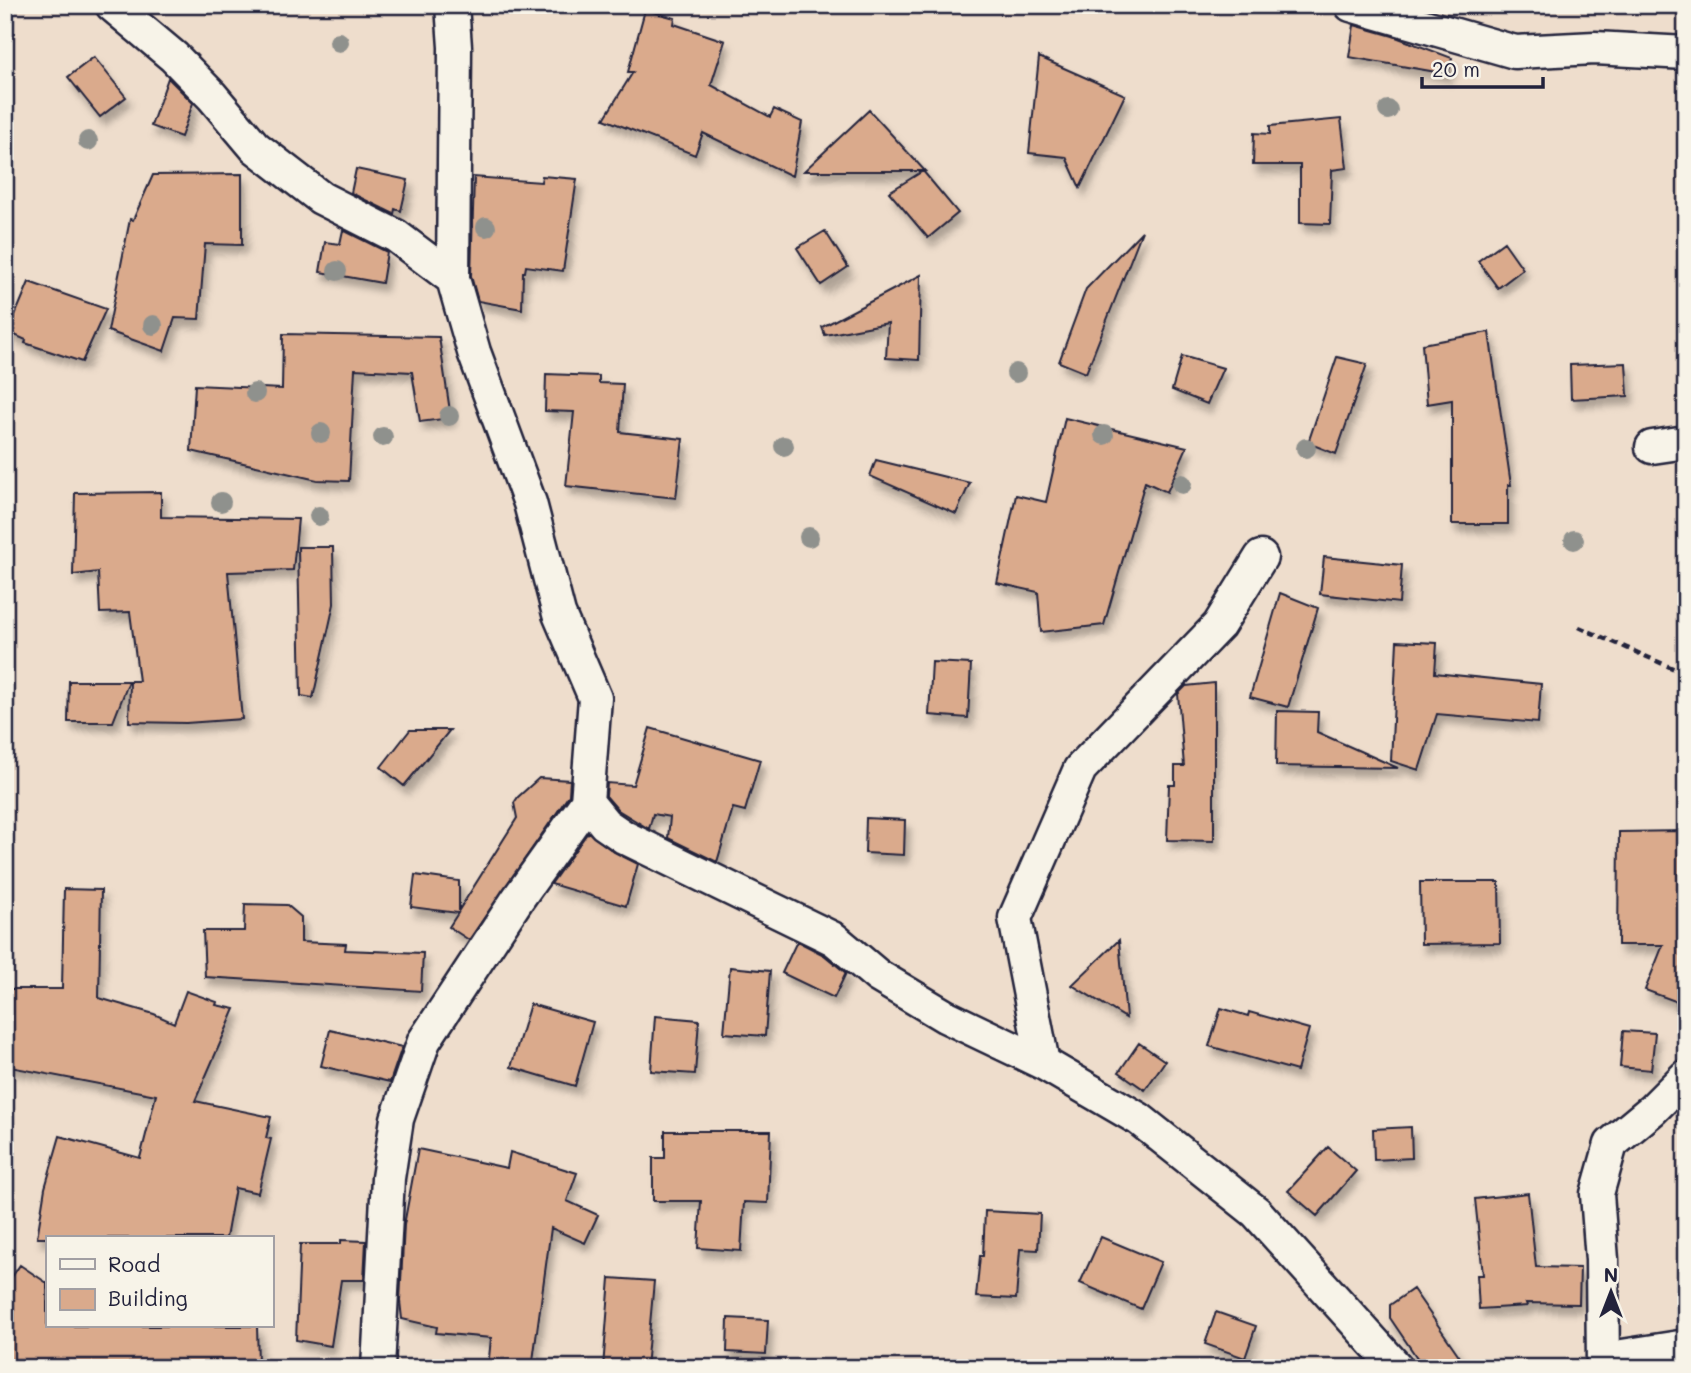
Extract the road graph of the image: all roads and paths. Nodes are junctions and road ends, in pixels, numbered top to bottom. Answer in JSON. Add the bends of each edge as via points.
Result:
{"nodes":[{"id":1,"x":113,"y":5,"type":"edge"},
{"id":2,"x":452,"y":5,"type":"edge"},
{"id":3,"x":1351,"y":5,"type":"edge"},
{"id":4,"x":1686,"y":53,"type":"edge"},
{"id":5,"x":453,"y":279,"type":"junction"},
{"id":6,"x":1686,"y":442,"type":"edge"},
{"id":7,"x":1652,"y":447,"type":"dead end"},
{"id":8,"x":1261,"y":557,"type":"dead end"},
{"id":9,"x":1579,"y":627,"type":"dead end"},
{"id":10,"x":1686,"y":674,"type":"edge"},
{"id":11,"x":587,"y":802,"type":"junction"},
{"id":12,"x":1042,"y":1063,"type":"junction"},
{"id":13,"x":1686,"y":1076,"type":"edge"},
{"id":14,"x":1686,"y":1346,"type":"edge"},
{"id":15,"x":1603,"y":1364,"type":"edge"},
{"id":16,"x":378,"y":1368,"type":"edge"},
{"id":17,"x":1396,"y":1368,"type":"edge"}],
"edges":[{"from":1,"to":5,"type":"street","via":[[174,57],[255,147],[321,198],[396,236]]},
{"from":2,"to":5,"type":"street"},
{"from":3,"to":4,"type":"street","via":[[1515,52],[1595,48]]},
{"from":5,"to":11,"type":"street","via":[[474,352],[530,503],[559,614],[595,698]]},
{"from":6,"to":7,"type":"street"},
{"from":8,"to":12,"type":"street","via":[[1219,625],[1080,769],[1015,918]]},
{"from":9,"to":10,"type":"path"},
{"from":11,"to":12,"type":"street","via":[[605,824],[624,837],[834,939],[878,976],[934,1010]]},
{"from":11,"to":16,"type":"street","via":[[424,1041],[397,1119],[388,1178]]},
{"from":12,"to":17,"type":"street","via":[[1139,1119],[1256,1212]]},
{"from":13,"to":15,"type":"street","via":[[1611,1144],[1597,1195]]},
{"from":14,"to":15,"type":"street"}]}
